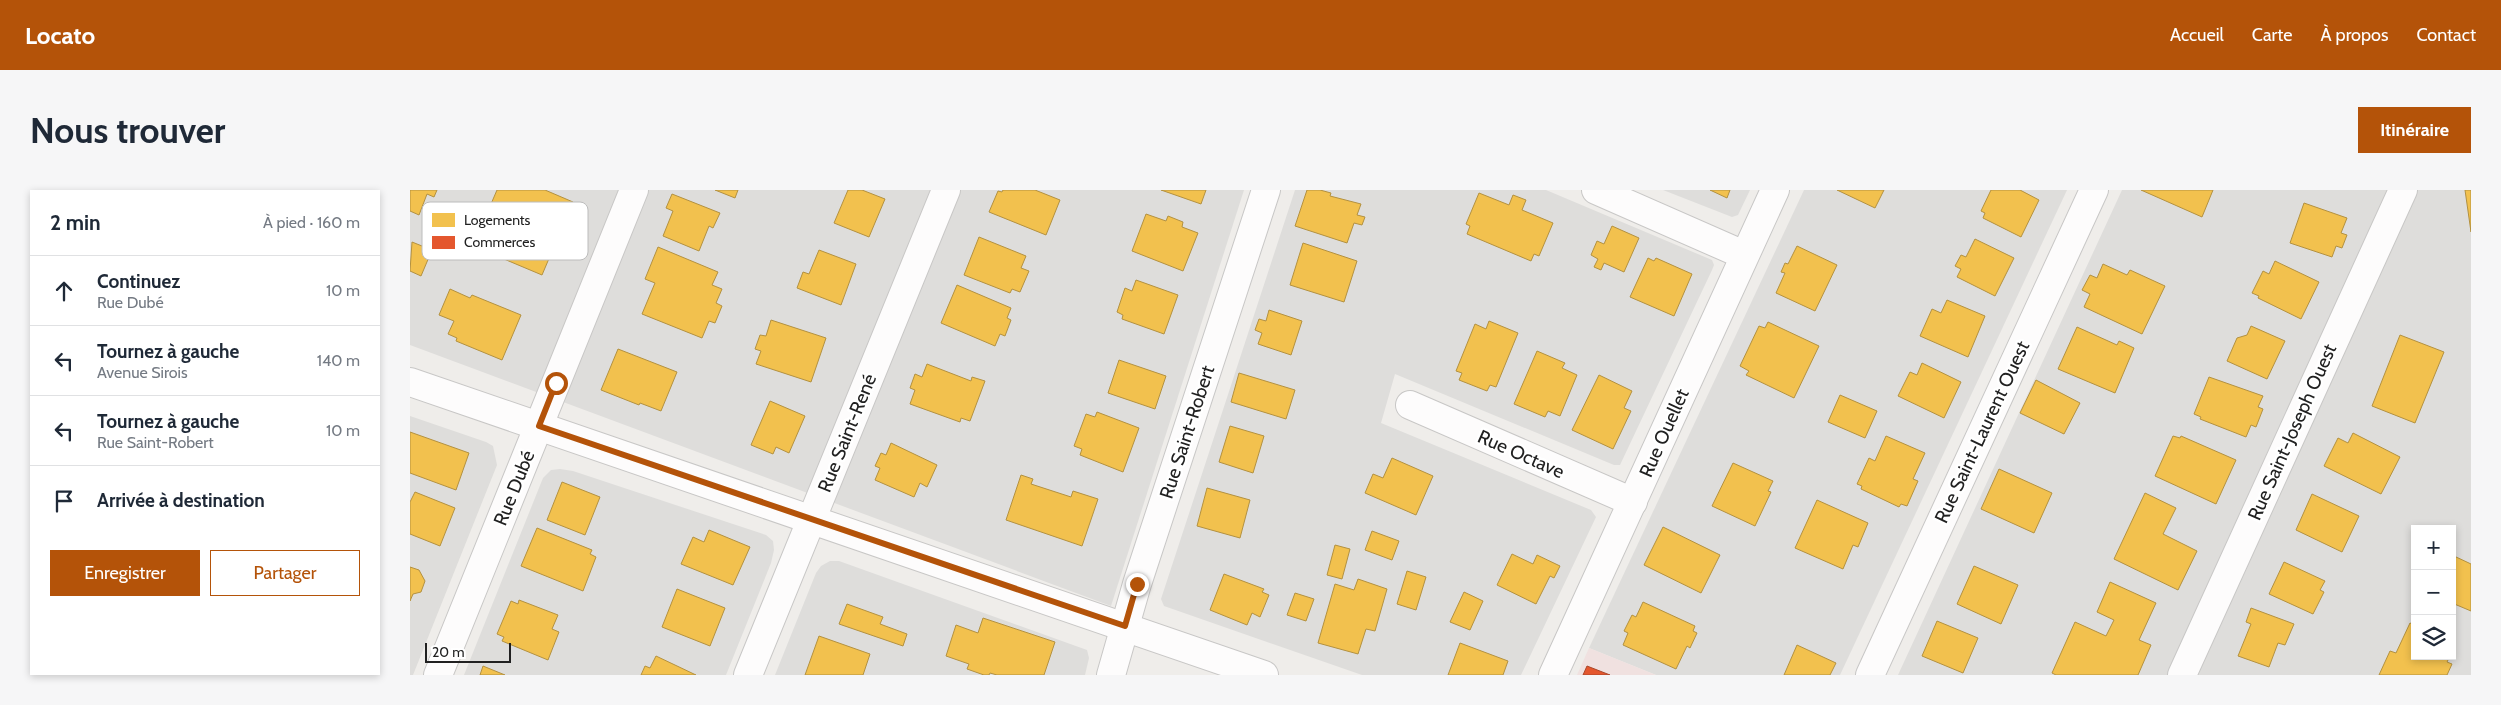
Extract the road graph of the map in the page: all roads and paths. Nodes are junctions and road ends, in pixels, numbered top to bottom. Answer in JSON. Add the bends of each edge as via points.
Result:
{"nodes":[{"id":1,"x":634,"y":190,"type":"edge"},
{"id":2,"x":946,"y":190,"type":"edge"},
{"id":3,"x":1266,"y":190,"type":"edge"},
{"id":4,"x":1596,"y":190,"type":"edge"},
{"id":5,"x":1774,"y":190,"type":"edge"},
{"id":6,"x":2094,"y":190,"type":"edge"},
{"id":7,"x":2402,"y":190,"type":"edge"},
{"id":8,"x":1744,"y":255,"type":"junction"},
{"id":9,"x":410,"y":382,"type":"edge"},
{"id":10,"x":1410,"y":405,"type":"dead end"},
{"id":11,"x":539,"y":426,"type":"junction"},
{"id":12,"x":1633,"y":502,"type":"junction"},
{"id":13,"x":812,"y":518,"type":"junction"},
{"id":14,"x":1125,"y":626,"type":"junction"},
{"id":15,"x":438,"y":675,"type":"edge"},
{"id":16,"x":748,"y":675,"type":"edge"},
{"id":17,"x":1111,"y":675,"type":"edge"},
{"id":18,"x":1264,"y":675,"type":"edge"},
{"id":19,"x":1553,"y":675,"type":"edge"},
{"id":20,"x":1870,"y":675,"type":"edge"},
{"id":21,"x":2182,"y":675,"type":"edge"}],
"edges":[{"from":1,"to":11,"type":"street","name":"Rue Dubé"},
{"from":2,"to":13,"type":"street","name":"Rue Saint-René"},
{"from":3,"to":14,"type":"street","name":"Rue Saint-Robert"},
{"from":4,"to":8,"type":"street"},
{"from":5,"to":8,"type":"street","name":"Rue Ouellet"},
{"from":6,"to":20,"type":"street","name":"Rue Saint-Laurent Ouest"},
{"from":7,"to":21,"type":"street","name":"Rue Saint-Joseph Ouest"},
{"from":8,"to":12,"type":"street","name":"Rue Ouellet"},
{"from":9,"to":11,"type":"street"},
{"from":10,"to":12,"type":"street","name":"Rue Octave"},
{"from":11,"to":13,"type":"street"},
{"from":11,"to":15,"type":"street","name":"Rue Dubé"},
{"from":12,"to":19,"type":"street","name":"Rue Ouellet"},
{"from":13,"to":14,"type":"street"},
{"from":13,"to":16,"type":"street","name":"Rue Saint-René"},
{"from":14,"to":17,"type":"street","name":"Rue Saint-Robert"},
{"from":14,"to":18,"type":"street"}]}
